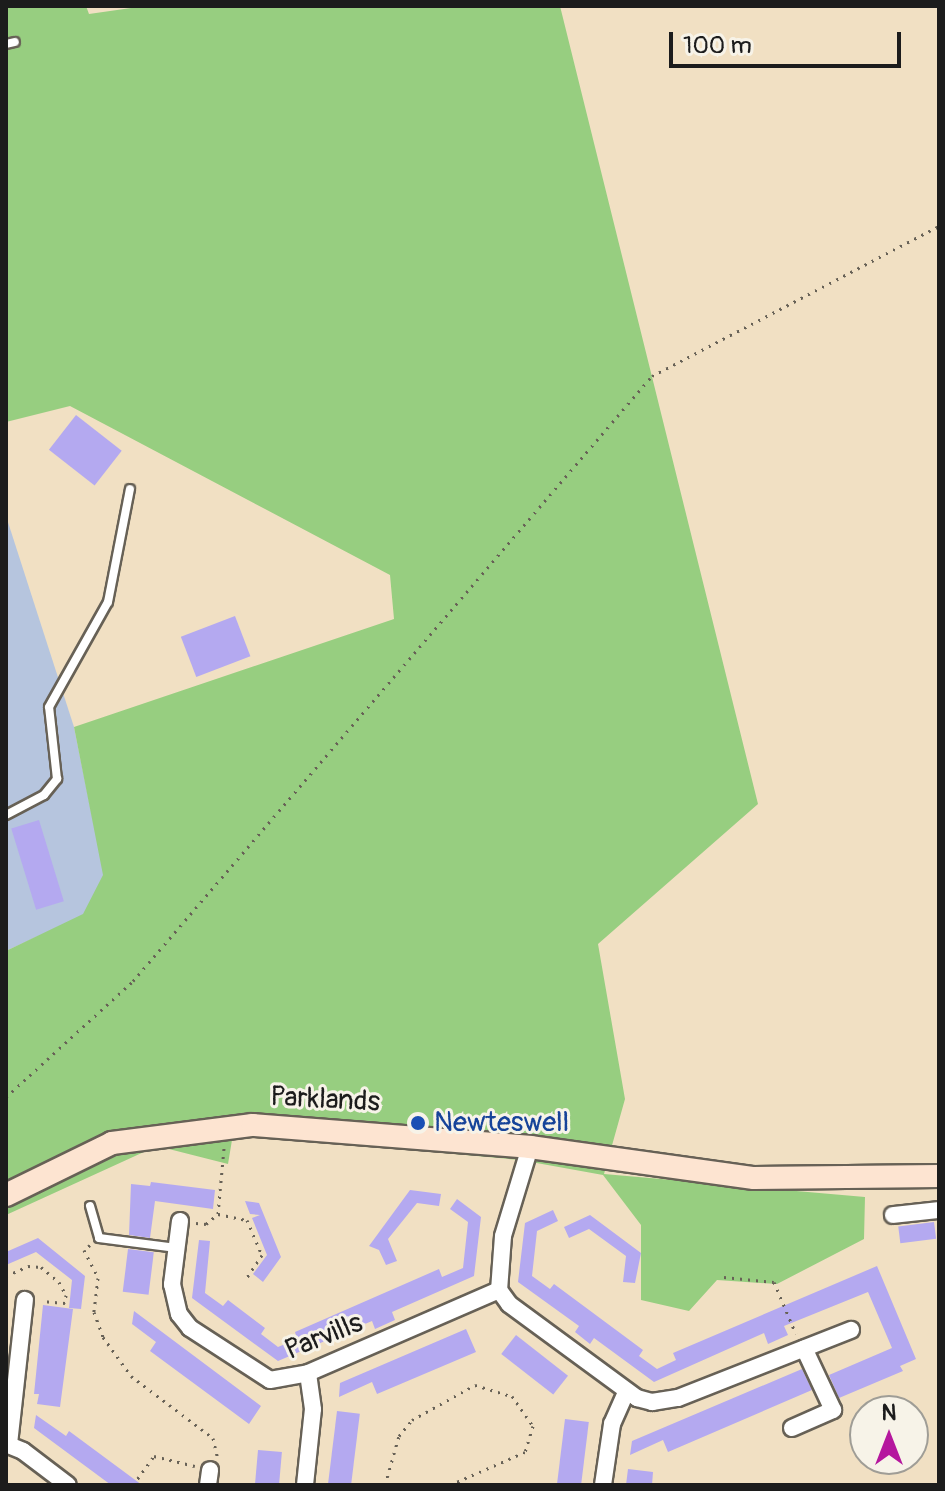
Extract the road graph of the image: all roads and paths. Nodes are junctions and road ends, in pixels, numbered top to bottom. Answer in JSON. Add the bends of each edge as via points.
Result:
{"nodes":[{"id":1,"x":939,"y":226,"type":"edge"},
{"id":2,"x":130,"y":489,"type":"dead end"},
{"id":3,"x":6,"y":815,"type":"edge"},
{"id":4,"x":6,"y":1097,"type":"edge"},
{"id":5,"x":223,"y":1128,"type":"junction"},
{"id":6,"x":530,"y":1147,"type":"junction"},
{"id":7,"x":939,"y":1176,"type":"edge"},
{"id":8,"x":6,"y":1195,"type":"edge"},
{"id":9,"x":90,"y":1206,"type":"dead end"},
{"id":10,"x":939,"y":1210,"type":"edge"},
{"id":11,"x":218,"y":1214,"type":"junction"},
{"id":12,"x":893,"y":1215,"type":"dead end"},
{"id":13,"x":180,"y":1221,"type":"joint"},
{"id":14,"x":99,"y":1238,"type":"junction"},
{"id":15,"x":176,"y":1248,"type":"junction"},
{"id":16,"x":6,"y":1276,"type":"edge"},
{"id":17,"x":724,"y":1277,"type":"dead end"},
{"id":18,"x":246,"y":1279,"type":"dead end"},
{"id":19,"x":499,"y":1290,"type":"junction"},
{"id":20,"x":25,"y":1300,"type":"joint"},
{"id":21,"x":851,"y":1330,"type":"dead end"},
{"id":22,"x":804,"y":1348,"type":"junction"},
{"id":23,"x":308,"y":1373,"type":"junction"},
{"id":24,"x":627,"y":1391,"type":"junction"},
{"id":25,"x":792,"y":1428,"type":"dead end"},
{"id":26,"x":8,"y":1444,"type":"edge"},
{"id":27,"x":209,"y":1478,"type":"edge"},
{"id":28,"x":68,"y":1485,"type":"edge"},
{"id":29,"x":133,"y":1485,"type":"edge"},
{"id":30,"x":305,"y":1485,"type":"edge"},
{"id":31,"x":385,"y":1485,"type":"edge"},
{"id":32,"x":450,"y":1485,"type":"edge"},
{"id":33,"x":603,"y":1485,"type":"edge"}],
"edges":[{"from":1,"to":4,"type":"path","via":[[652,376],[133,981]]},
{"from":2,"to":3,"type":"lane","via":[[108,602],[49,707],[57,779],[44,795]]},
{"from":5,"to":6,"type":"street","name":"Parklands","via":[[336,1128]]},
{"from":5,"to":8,"type":"street","name":"Parklands","via":[[112,1143]]},
{"from":5,"to":11,"type":"path"},
{"from":6,"to":7,"type":"street","name":"Parklands","via":[[754,1178]]},
{"from":6,"to":19,"type":"street","via":[[503,1236]]},
{"from":9,"to":14,"type":"lane"},
{"from":10,"to":12,"type":"street"},
{"from":11,"to":13,"type":"path","via":[[206,1224]]},
{"from":11,"to":18,"type":"path","via":[[247,1220],[262,1255]]},
{"from":13,"to":15,"type":"street","name":"Parvills"},
{"from":14,"to":15,"type":"lane"},
{"from":14,"to":27,"type":"path","via":[[84,1250],[98,1278],[94,1312],[103,1337],[131,1376],[213,1438],[218,1466]]},
{"from":15,"to":23,"type":"street","name":"Parvills","via":[[173,1301],[190,1328],[257,1375],[285,1381]]},
{"from":16,"to":20,"type":"path","via":[[28,1266],[41,1267],[66,1295],[65,1303]]},
{"from":17,"to":22,"type":"path","via":[[774,1282]]},
{"from":19,"to":23,"type":"street","name":"Parvills"},
{"from":19,"to":24,"type":"street","via":[[509,1304]]},
{"from":20,"to":26,"type":"street"},
{"from":21,"to":22,"type":"street"},
{"from":22,"to":24,"type":"street","via":[[666,1401],[652,1402]]},
{"from":22,"to":25,"type":"street","via":[[833,1410]]},
{"from":23,"to":30,"type":"street","via":[[313,1409]]},
{"from":24,"to":33,"type":"street","via":[[612,1424]]},
{"from":26,"to":28,"type":"street"},
{"from":27,"to":29,"type":"path","via":[[154,1456]]},
{"from":31,"to":32,"type":"path","via":[[399,1436],[412,1420],[475,1385],[512,1396],[533,1426],[525,1452]]}]}
